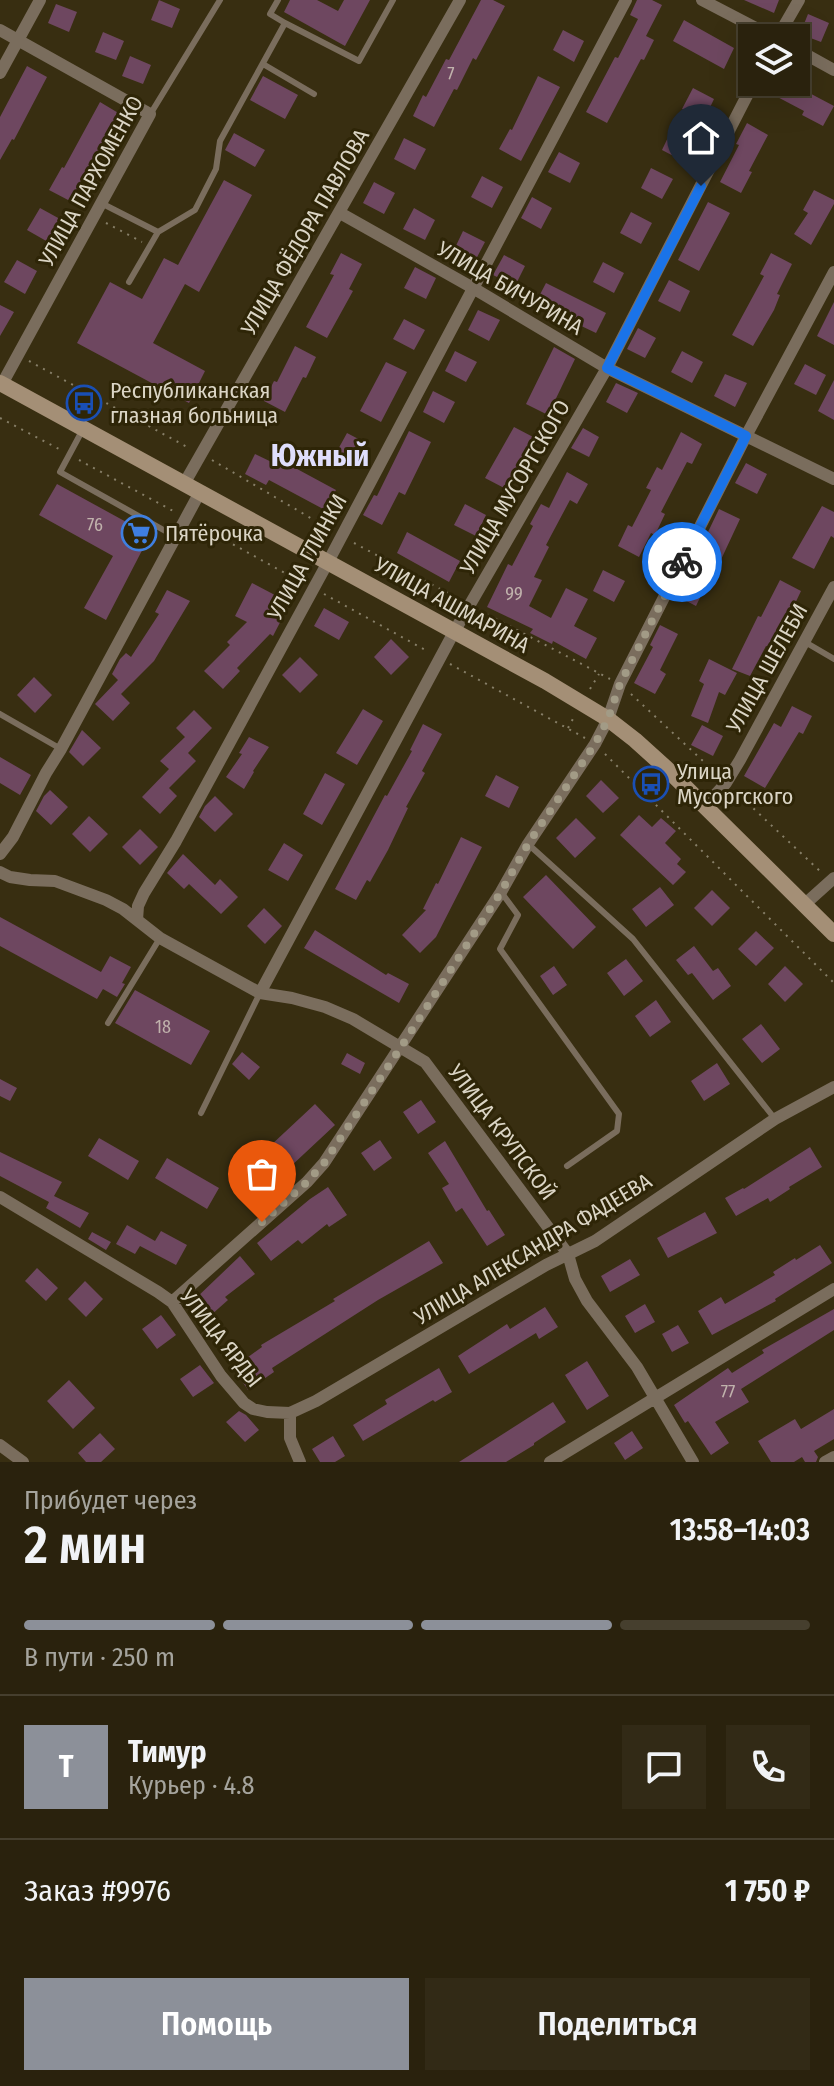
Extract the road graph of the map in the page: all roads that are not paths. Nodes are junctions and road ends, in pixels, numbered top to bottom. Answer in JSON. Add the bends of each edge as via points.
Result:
{"nodes":[{"id":1,"x":40,"y":0,"type":"edge"},
{"id":2,"x":220,"y":0,"type":"edge"},
{"id":3,"x":278,"y":0,"type":"edge"},
{"id":4,"x":393,"y":0,"type":"edge"},
{"id":5,"x":460,"y":0,"type":"edge"},
{"id":6,"x":626,"y":0,"type":"edge"},
{"id":7,"x":702,"y":0,"type":"edge"},
{"id":8,"x":799,"y":0,"type":"edge"},
{"id":9,"x":285,"y":23,"type":"junction"},
{"id":10,"x":749,"y":24,"type":"edge"},
{"id":11,"x":784,"y":24,"type":"edge"},
{"id":12,"x":0,"y":30,"type":"edge"},
{"id":13,"x":18,"y":40,"type":"junction"},
{"id":14,"x":810,"y":57,"type":"edge"},
{"id":15,"x":263,"y":64,"type":"junction"},
{"id":16,"x":834,"y":70,"type":"edge"},
{"id":17,"x":0,"y":73,"type":"edge"},
{"id":18,"x":314,"y":94,"type":"dead end"},
{"id":19,"x":747,"y":96,"type":"edge"},
{"id":20,"x":150,"y":114,"type":"junction"},
{"id":21,"x":101,"y":203,"type":"junction"},
{"id":22,"x":340,"y":213,"type":"junction"},
{"id":23,"x":158,"y":232,"type":"junction"},
{"id":24,"x":834,"y":272,"type":"edge"},
{"id":25,"x":129,"y":282,"type":"dead end"},
{"id":26,"x":473,"y":288,"type":"junction"},
{"id":27,"x":607,"y":368,"type":"junction"},
{"id":28,"x":1,"y":383,"type":"edge"},
{"id":29,"x":84,"y":428,"type":"junction"},
{"id":30,"x":746,"y":436,"type":"junction"},
{"id":31,"x":834,"y":479,"type":"edge"},
{"id":32,"x":184,"y":484,"type":"junction"},
{"id":33,"x":200,"y":492,"type":"junction"},
{"id":34,"x":176,"y":537,"type":"junction"},
{"id":35,"x":328,"y":562,"type":"junction"},
{"id":36,"x":834,"y":587,"type":"edge"},
{"id":37,"x":454,"y":632,"type":"junction"},
{"id":38,"x":805,"y":642,"type":"junction"},
{"id":39,"x":834,"y":659,"type":"edge"},
{"id":40,"x":0,"y":714,"type":"edge"},
{"id":41,"x":608,"y":719,"type":"junction"},
{"id":42,"x":61,"y":749,"type":"junction"},
{"id":43,"x":705,"y":806,"type":"junction"},
{"id":44,"x":528,"y":844,"type":"junction"},
{"id":45,"x":0,"y":854,"type":"edge"},
{"id":46,"x":0,"y":872,"type":"edge"},
{"id":47,"x":832,"y":880,"type":"edge"},
{"id":48,"x":501,"y":892,"type":"junction"},
{"id":49,"x":805,"y":904,"type":"junction"},
{"id":50,"x":137,"y":920,"type":"junction"},
{"id":51,"x":834,"y":934,"type":"edge"},
{"id":52,"x":160,"y":938,"type":"junction"},
{"id":53,"x":260,"y":993,"type":"junction"},
{"id":54,"x":108,"y":1023,"type":"dead end"},
{"id":55,"x":401,"y":1047,"type":"junction"},
{"id":56,"x":834,"y":1087,"type":"edge"},
{"id":57,"x":201,"y":1113,"type":"dead end"},
{"id":58,"x":775,"y":1119,"type":"junction"},
{"id":59,"x":567,"y":1166,"type":"dead end"},
{"id":60,"x":0,"y":1197,"type":"edge"},
{"id":61,"x":568,"y":1254,"type":"junction"},
{"id":62,"x":834,"y":1289,"type":"edge"},
{"id":63,"x":172,"y":1302,"type":"junction"},
{"id":64,"x":655,"y":1396,"type":"junction"},
{"id":65,"x":290,"y":1413,"type":"junction"},
{"id":66,"x":0,"y":1445,"type":"edge"},
{"id":67,"x":834,"y":1457,"type":"edge"},
{"id":68,"x":23,"y":1462,"type":"edge"},
{"id":69,"x":300,"y":1462,"type":"edge"},
{"id":70,"x":550,"y":1462,"type":"edge"},
{"id":71,"x":693,"y":1462,"type":"edge"},
{"id":72,"x":825,"y":1462,"type":"edge"}],
"edges":[{"from":1,"to":13,"type":"street"},
{"from":2,"to":20,"type":"lane","name":"УЛИЦА ПАРХОМЕНКО"},
{"from":3,"to":9,"type":"lane","via":[[270,14]]},
{"from":4,"to":9,"type":"lane","via":[[359,61]]},
{"from":5,"to":22,"type":"street","name":"УЛИЦА ФЁДОРА ПАВЛОВА"},
{"from":6,"to":26,"type":"street","name":"УЛИЦА ГЛИНКИ"},
{"from":7,"to":10,"type":"street"},
{"from":8,"to":11,"type":"street"},
{"from":9,"to":15,"type":"lane"},
{"from":12,"to":13,"type":"street"},
{"from":13,"to":17,"type":"street"},
{"from":13,"to":20,"type":"street"},
{"from":14,"to":16,"type":"street"},
{"from":15,"to":18,"type":"lane"},
{"from":15,"to":23,"type":"lane","via":[[220,141],[216,169],[195,210]]},
{"from":19,"to":27,"type":"street","name":"УЛИЦА МУСОРГСКОГО"},
{"from":20,"to":21,"type":"street","name":"УЛИЦА ПАРХОМЕНКО"},
{"from":21,"to":23,"type":"lane"},
{"from":21,"to":28,"type":"street","name":"УЛИЦА ПАРХОМЕНКО"},
{"from":22,"to":26,"type":"street","name":"УЛИЦА БИЧУРИНА"},
{"from":22,"to":32,"type":"street","name":"УЛИЦА ФЁДОРА ПАВЛОВА"},
{"from":23,"to":25,"type":"lane"},
{"from":24,"to":30,"type":"street"},
{"from":26,"to":27,"type":"street","name":"УЛИЦА БИЧУРИНА"},
{"from":26,"to":35,"type":"street","name":"УЛИЦА ГЛИНКИ"},
{"from":27,"to":30,"type":"street","name":"УЛИЦА БИЧУРИНА"},
{"from":27,"to":37,"type":"street","name":"УЛИЦА МУСОРГСКОГО"},
{"from":28,"to":29,"type":"street","name":"УЛИЦА АШМАРИНА"},
{"from":29,"to":32,"type":"street","name":"УЛИЦА АШМАРИНА"},
{"from":29,"to":34,"type":"lane","via":[[60,472]]},
{"from":30,"to":31,"type":"street","name":"УЛИЦА БИЧУРИНА"},
{"from":30,"to":41,"type":"street","via":[[620,684]]},
{"from":32,"to":33,"type":"street","name":"УЛИЦА АШМАРИНА"},
{"from":33,"to":34,"type":"street"},
{"from":33,"to":35,"type":"street","name":"УЛИЦА АШМАРИНА"},
{"from":34,"to":42,"type":"street"},
{"from":35,"to":37,"type":"street","name":"УЛИЦА АШМАРИНА"},
{"from":35,"to":50,"type":"street","name":"УЛИЦА ГЛИНКИ","via":[[144,893]]},
{"from":36,"to":38,"type":"street","name":"УЛИЦА ШЕЛЕБИ"},
{"from":37,"to":41,"type":"street","name":"УЛИЦА АШМАРИНА"},
{"from":37,"to":53,"type":"street","name":"УЛИЦА МУСОРГСКОГО"},
{"from":38,"to":39,"type":"lane"},
{"from":38,"to":43,"type":"street","name":"УЛИЦА ШЕЛЕБИ","via":[[726,783]]},
{"from":40,"to":42,"type":"lane"},
{"from":41,"to":43,"type":"street","name":"УЛИЦА АШМАРИНА"},
{"from":41,"to":44,"type":"street"},
{"from":42,"to":45,"type":"street"},
{"from":43,"to":49,"type":"street","name":"УЛИЦА АШМАРИНА"},
{"from":44,"to":48,"type":"street"},
{"from":44,"to":58,"type":"lane","via":[[633,939]]},
{"from":46,"to":50,"type":"street","name":"УЛИЦА КРУПСКОЙ","via":[[55,881],[106,900]]},
{"from":47,"to":49,"type":"street"},
{"from":48,"to":55,"type":"street"},
{"from":48,"to":59,"type":"lane","via":[[518,915],[500,949],[619,1114],[617,1131]]},
{"from":49,"to":51,"type":"street","name":"УЛИЦА АШМАРИНА"},
{"from":50,"to":52,"type":"street","name":"УЛИЦА КРУПСКОЙ"},
{"from":52,"to":53,"type":"street","name":"УЛИЦА КРУПСКОЙ"},
{"from":52,"to":54,"type":"lane"},
{"from":53,"to":55,"type":"street","name":"УЛИЦА КРУПСКОЙ","via":[[325,1007]]},
{"from":53,"to":57,"type":"lane"},
{"from":55,"to":61,"type":"street","name":"УЛИЦА КРУПСКОЙ","via":[[425,1062]]},
{"from":55,"to":63,"type":"street","via":[[307,1182]]},
{"from":56,"to":58,"type":"street","name":"УЛИЦА АЛЕКСАНДРА ФАДЕЕВА"},
{"from":58,"to":61,"type":"street","name":"УЛИЦА АЛЕКСАНДРА ФАДЕЕВА"},
{"from":60,"to":63,"type":"street","name":"УЛИЦА ЯРДЫ"},
{"from":61,"to":64,"type":"street","name":"УЛИЦА КРУПСКОЙ","via":[[587,1301]]},
{"from":61,"to":65,"type":"street","name":"УЛИЦА АЛЕКСАНДРА ФАДЕЕВА"},
{"from":62,"to":64,"type":"street"},
{"from":63,"to":65,"type":"street","name":"УЛИЦА ЯРДЫ","via":[[244,1403]]},
{"from":64,"to":70,"type":"street"},
{"from":64,"to":71,"type":"street","name":"УЛИЦА КРУПСКОЙ"},
{"from":65,"to":69,"type":"street","via":[[290,1438]]},
{"from":66,"to":68,"type":"street"},
{"from":67,"to":72,"type":"street"}]}
